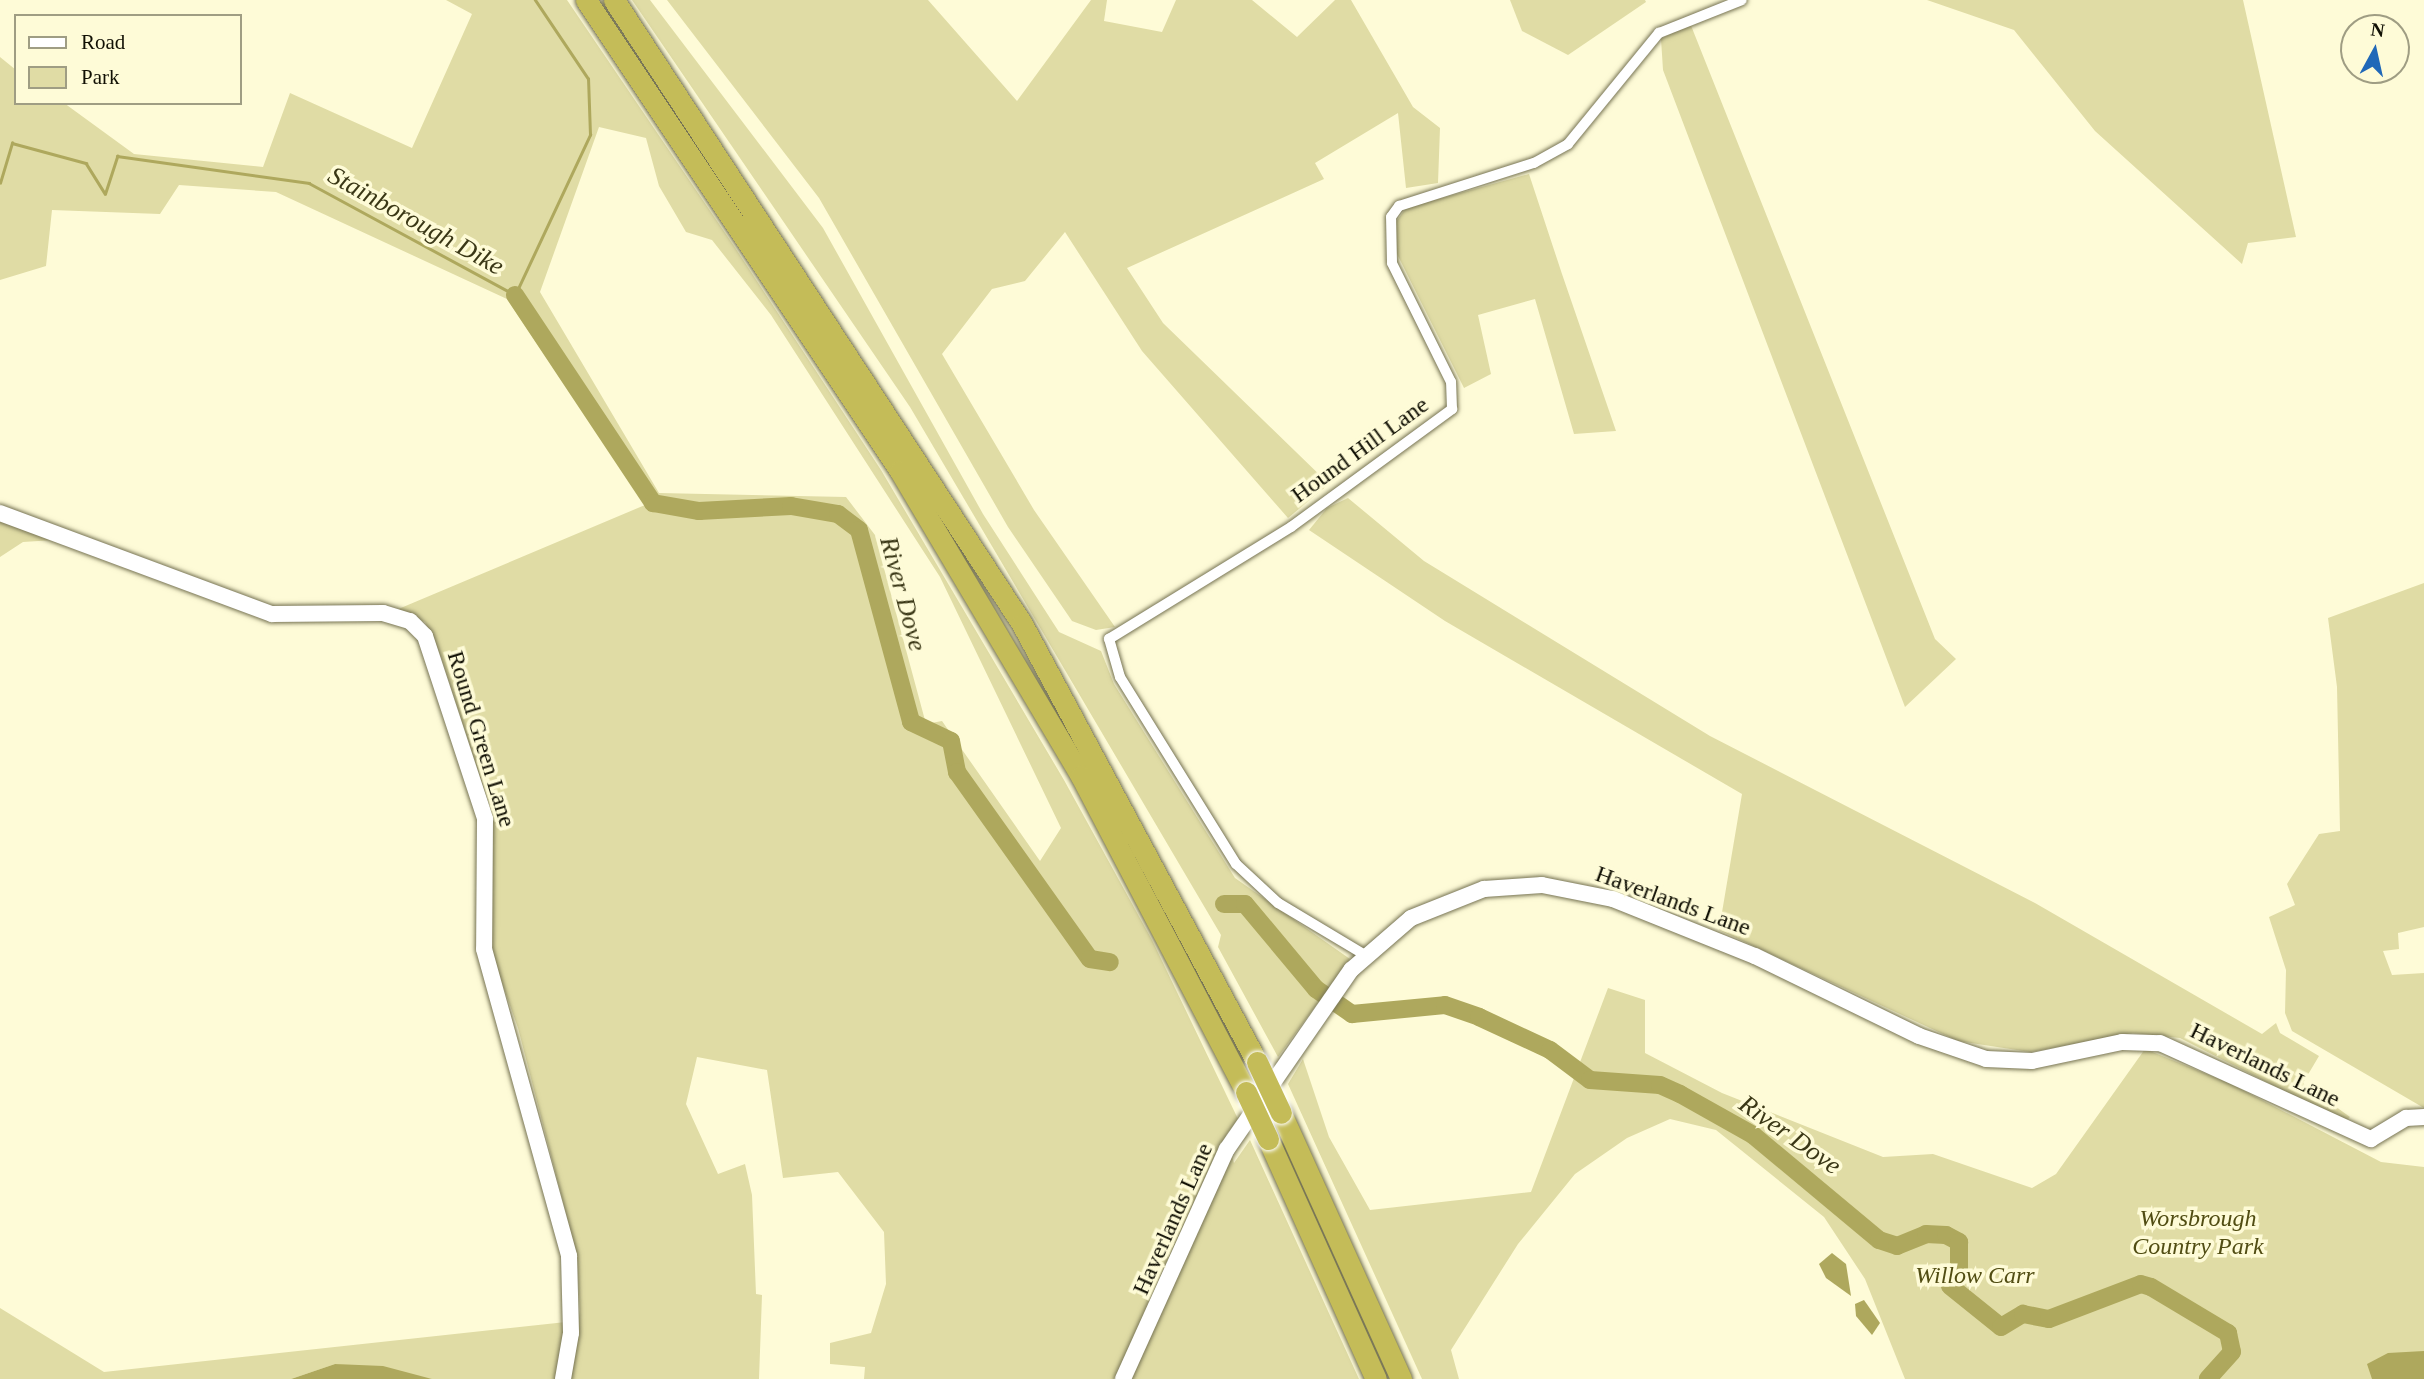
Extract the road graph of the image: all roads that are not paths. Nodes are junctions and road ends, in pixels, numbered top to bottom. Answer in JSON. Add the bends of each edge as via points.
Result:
{"nodes":[{"id":1,"x":586,"y":0,"type":"edge"},
{"id":2,"x":614,"y":0,"type":"edge"},
{"id":3,"x":1742,"y":0,"type":"edge"},
{"id":4,"x":0,"y":513,"type":"edge"},
{"id":5,"x":1365,"y":955,"type":"junction"},
{"id":6,"x":2424,"y":1117,"type":"edge"},
{"id":7,"x":563,"y":1379,"type":"edge"},
{"id":8,"x":1122,"y":1379,"type":"edge"},
{"id":9,"x":1376,"y":1379,"type":"edge"},
{"id":10,"x":1401,"y":1379,"type":"edge"}],
"edges":[{"from":1,"to":9,"type":"highway","bridge":true,"via":[[915,495],[1081,776],[1246,1092]]},
{"from":2,"to":10,"type":"highway","bridge":true,"via":[[1022,624],[1256,1062]]},
{"from":3,"to":5,"type":"street","name":"Hound Hill Lane","via":[[1659,33],[1569,144],[1534,163],[1399,206],[1391,218],[1392,263],[1451,382],[1452,409],[1322,498],[1299,520],[1114,636],[1109,650],[1166,756],[1236,864],[1278,903]]},
{"from":4,"to":7,"type":"street","name":"Round Green Lane","via":[[282,616],[383,613],[410,621],[425,636],[485,819],[487,966],[569,1256],[571,1333]]},
{"from":5,"to":6,"type":"street","name":"Haverlands Lane","via":[[1411,918],[1444,901],[1502,886],[1559,887],[1614,899],[1710,936],[1919,1036],[1986,1059],[2032,1061],[2122,1042],[2160,1043],[2190,1052],[2371,1139],[2406,1118]]},
{"from":5,"to":8,"type":"street","name":"Haverlands Lane","via":[[1227,1149]]}]}
